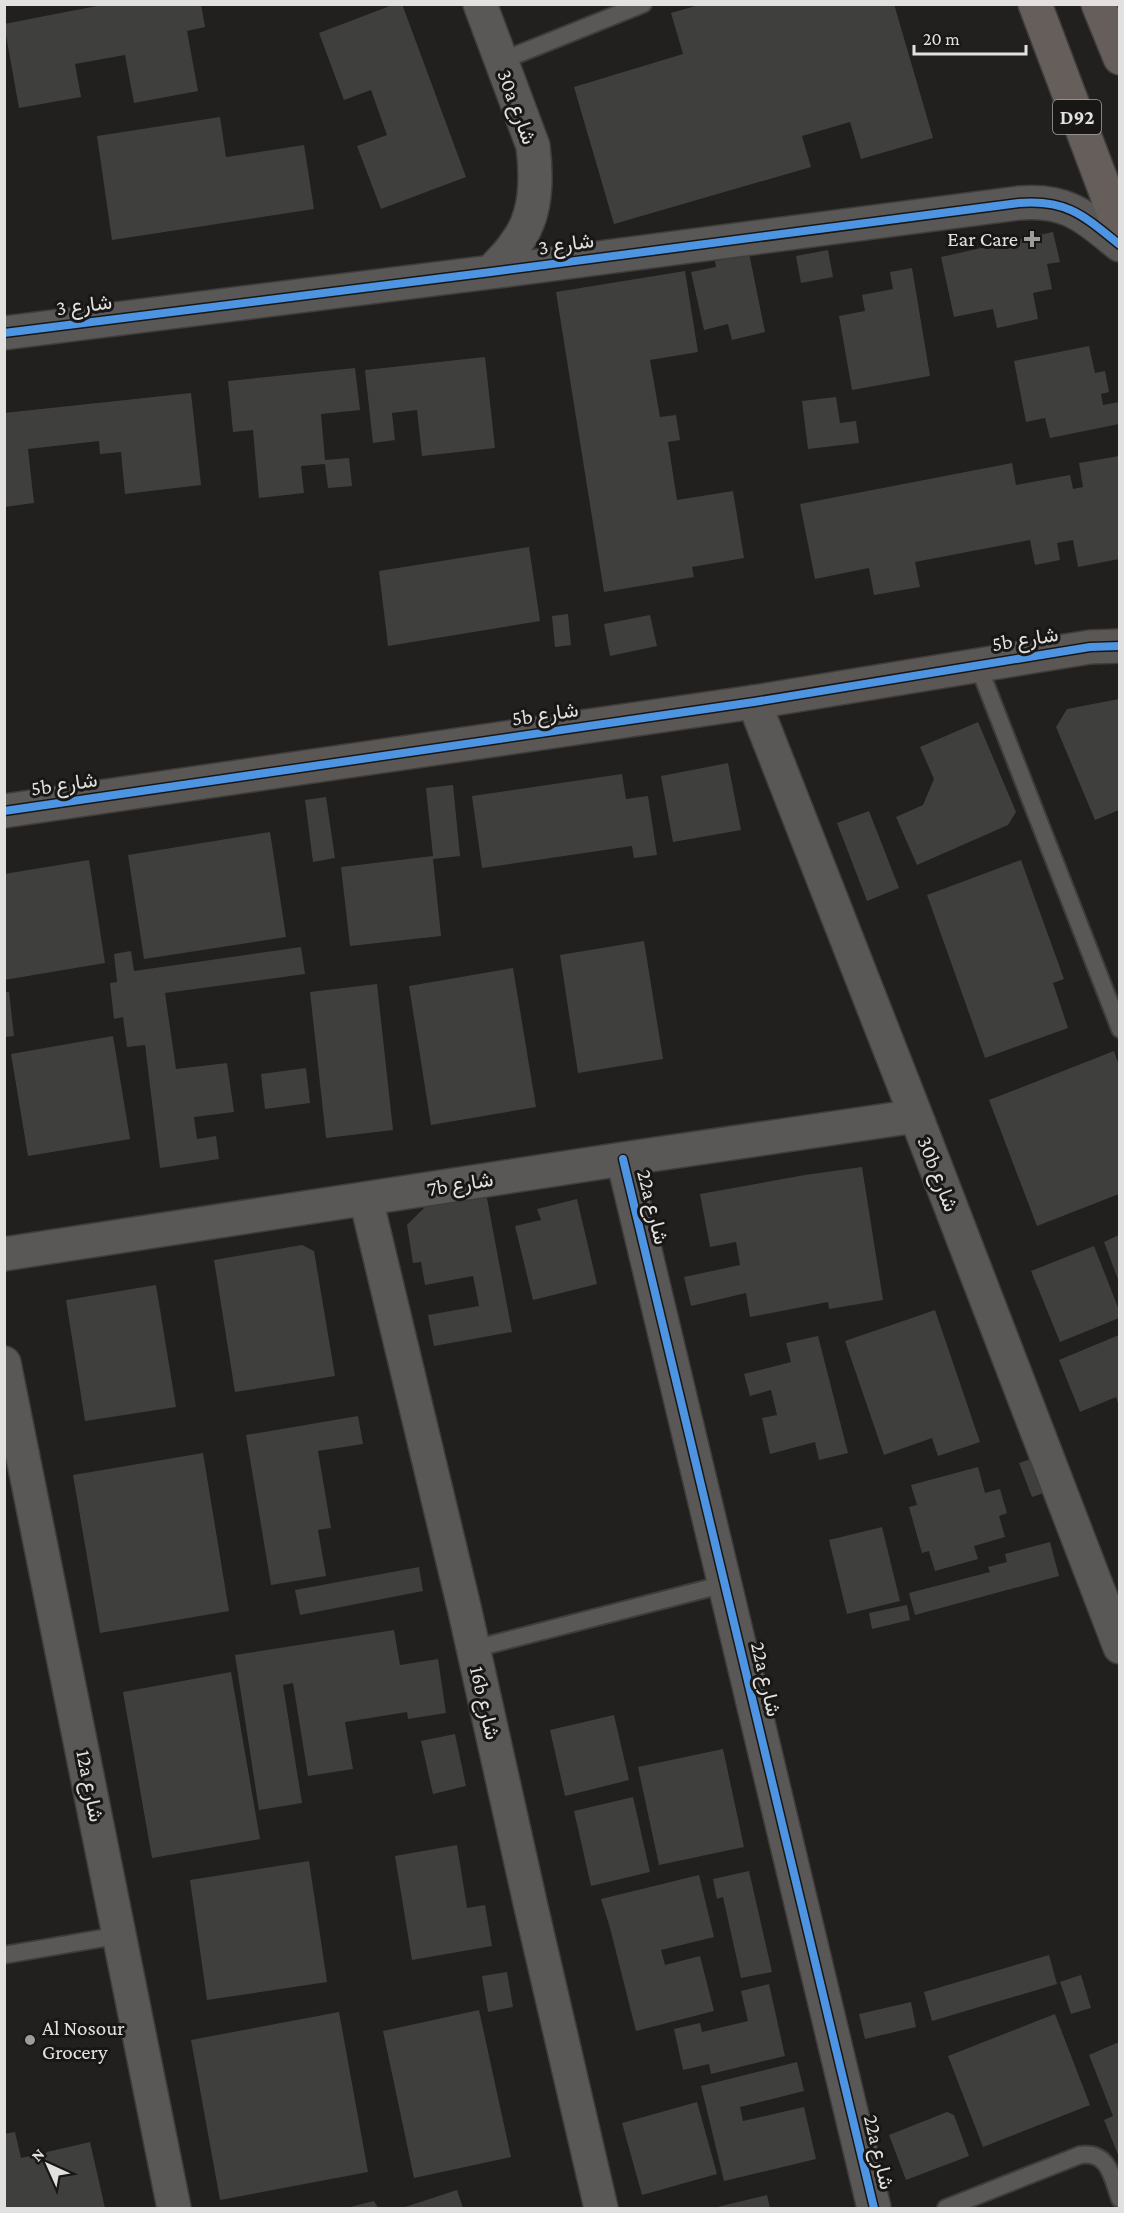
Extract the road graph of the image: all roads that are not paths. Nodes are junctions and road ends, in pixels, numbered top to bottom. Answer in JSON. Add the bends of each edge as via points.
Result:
{"nodes":[{"id":1,"x":480,"y":4,"type":"edge"},
{"id":2,"x":643,"y":4,"type":"edge"},
{"id":3,"x":1035,"y":4,"type":"edge"},
{"id":4,"x":1098,"y":4,"type":"edge"},
{"id":5,"x":1119,"y":58,"type":"edge"},
{"id":6,"x":501,"y":61,"type":"junction"},
{"id":7,"x":1119,"y":230,"type":"edge"},
{"id":8,"x":1119,"y":245,"type":"edge"},
{"id":9,"x":503,"y":271,"type":"junction"},
{"id":10,"x":4,"y":333,"type":"edge"},
{"id":11,"x":1110,"y":643,"type":"edge"},
{"id":12,"x":978,"y":665,"type":"junction"},
{"id":13,"x":754,"y":702,"type":"junction"},
{"id":14,"x":4,"y":811,"type":"edge"},
{"id":15,"x":1119,"y":1029,"type":"edge"},
{"id":16,"x":916,"y":1116,"type":"junction"},
{"id":17,"x":623,"y":1159,"type":"junction"},
{"id":18,"x":366,"y":1199,"type":"junction"},
{"id":19,"x":4,"y":1254,"type":"edge"},
{"id":20,"x":4,"y":1363,"type":"edge"},
{"id":21,"x":12,"y":1440,"type":"edge"},
{"id":22,"x":725,"y":1584,"type":"junction"},
{"id":23,"x":1119,"y":1645,"type":"edge"},
{"id":24,"x":473,"y":1649,"type":"junction"},
{"id":25,"x":121,"y":1935,"type":"junction"},
{"id":26,"x":4,"y":1955,"type":"edge"},
{"id":27,"x":1119,"y":2199,"type":"edge"},
{"id":28,"x":174,"y":2208,"type":"edge"},
{"id":29,"x":601,"y":2208,"type":"edge"},
{"id":30,"x":874,"y":2208,"type":"edge"},
{"id":31,"x":946,"y":2208,"type":"edge"}],
"edges":[{"from":1,"to":6,"type":"street","name":"30a شارع"},
{"from":2,"to":6,"type":"lane"},
{"from":3,"to":7,"type":"main road","number":"D92"},
{"from":4,"to":5,"type":"main road"},
{"from":6,"to":9,"type":"street","name":"30a شارع","via":[[533,146],[536,171],[528,220]]},
{"from":8,"to":9,"type":"street","name":"شارع 3","via":[[1074,211],[1038,201]]},
{"from":9,"to":10,"type":"street","name":"شارع 3"},
{"from":11,"to":12,"type":"street","name":"5b شارع"},
{"from":12,"to":13,"type":"street","name":"5b شارع"},
{"from":12,"to":15,"type":"lane"},
{"from":13,"to":14,"type":"street","name":"5b شارع"},
{"from":13,"to":16,"type":"street","name":"30b شارع"},
{"from":16,"to":17,"type":"street","name":"7b شارع"},
{"from":16,"to":23,"type":"street","name":"30b شارع"},
{"from":17,"to":18,"type":"street","name":"7b شارع"},
{"from":17,"to":22,"type":"street","name":"22a شارع"},
{"from":18,"to":19,"type":"street","name":"7b شارع"},
{"from":18,"to":24,"type":"street","name":"16b شارع"},
{"from":20,"to":21,"type":"street","name":"12a شارع"},
{"from":21,"to":25,"type":"street","name":"12a شارع"},
{"from":22,"to":24,"type":"lane"},
{"from":22,"to":30,"type":"street","name":"22a شارع"},
{"from":24,"to":29,"type":"street","name":"16b شارع"},
{"from":25,"to":26,"type":"lane"},
{"from":25,"to":28,"type":"street","name":"12a شارع"},
{"from":27,"to":31,"type":"lane","via":[[1104,2162],[1089,2154]]}]}
